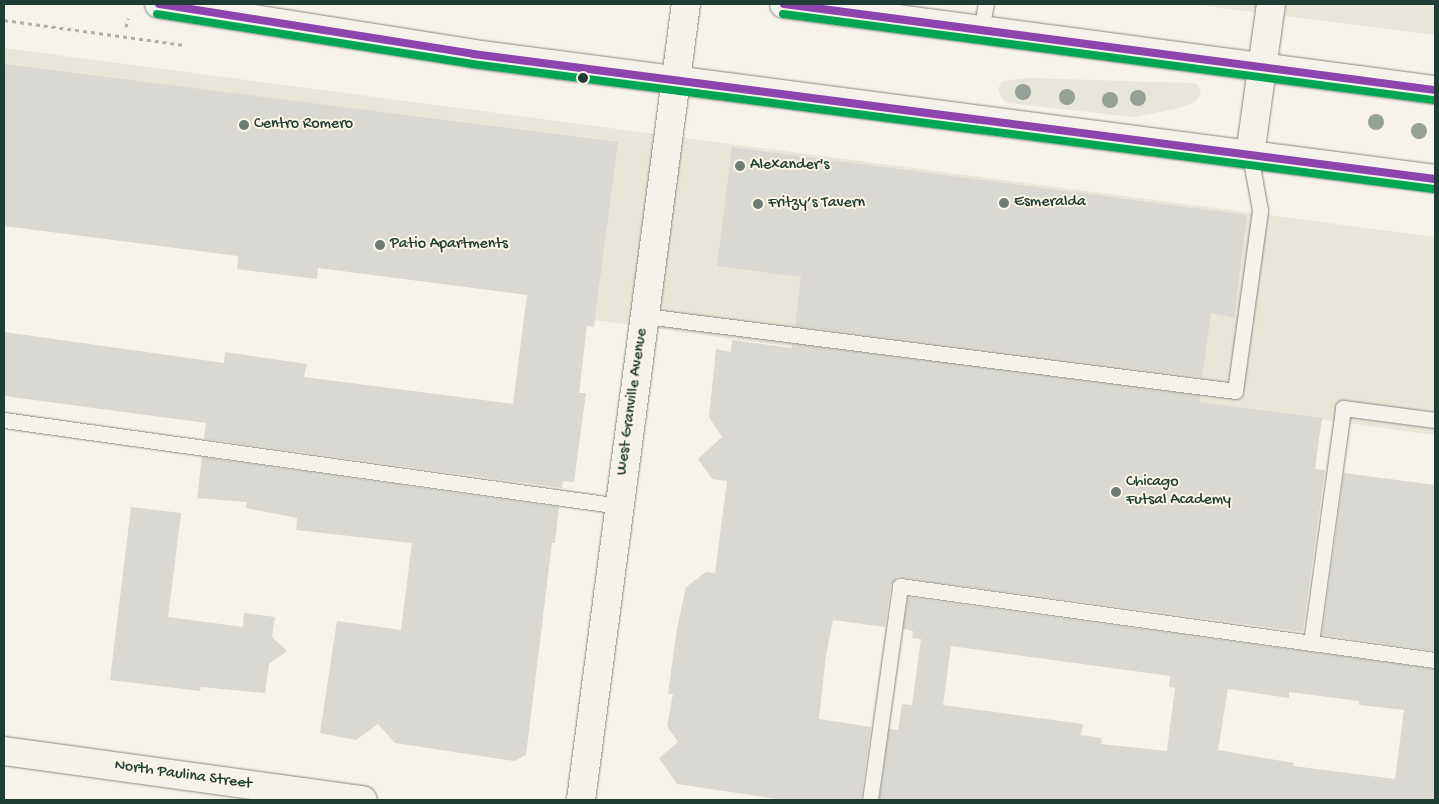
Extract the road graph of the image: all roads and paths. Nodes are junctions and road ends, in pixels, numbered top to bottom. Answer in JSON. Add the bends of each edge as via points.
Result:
{"nodes":[{"id":1,"x":159,"y":4,"type":"edge"},
{"id":2,"x":686,"y":4,"type":"edge"},
{"id":3,"x":784,"y":4,"type":"edge"},
{"id":4,"x":986,"y":4,"type":"edge"},
{"id":5,"x":1271,"y":4,"type":"edge"},
{"id":6,"x":128,"y":18,"type":"dead end"},
{"id":7,"x":126,"y":27,"type":"dead end"},
{"id":8,"x":981,"y":31,"type":"junction"},
{"id":9,"x":1262,"y":66,"type":"junction"},
{"id":10,"x":676,"y":81,"type":"junction"},
{"id":11,"x":1435,"y":90,"type":"edge"},
{"id":12,"x":1250,"y":155,"type":"junction"},
{"id":13,"x":1435,"y":179,"type":"edge"},
{"id":14,"x":645,"y":316,"type":"junction"},
{"id":15,"x":4,"y":420,"type":"edge"},
{"id":16,"x":1435,"y":420,"type":"edge"},
{"id":17,"x":620,"y":506,"type":"junction"},
{"id":18,"x":1310,"y":643,"type":"junction"},
{"id":19,"x":1435,"y":660,"type":"edge"},
{"id":20,"x":4,"y":751,"type":"edge"},
{"id":21,"x":246,"y":792,"type":"edge"},
{"id":22,"x":363,"y":800,"type":"edge"},
{"id":23,"x":581,"y":800,"type":"edge"},
{"id":24,"x":870,"y":800,"type":"edge"}],
"edges":[{"from":1,"to":10,"type":"main road","via":[[473,54]]},
{"from":2,"to":10,"type":"main road","name":"West Granville Avenue"},
{"from":3,"to":8,"type":"main road"},
{"from":4,"to":8,"type":"lane"},
{"from":5,"to":9,"type":"main road"},
{"from":6,"to":7,"type":"path"},
{"from":8,"to":9,"type":"main road"},
{"from":9,"to":11,"type":"main road"},
{"from":9,"to":12,"type":"main road"},
{"from":10,"to":12,"type":"main road"},
{"from":10,"to":14,"type":"main road","name":"West Granville Avenue"},
{"from":12,"to":13,"type":"main road"},
{"from":12,"to":14,"type":"lane","via":[[1260,210],[1235,391]]},
{"from":14,"to":17,"type":"main road","name":"West Granville Avenue"},
{"from":15,"to":17,"type":"lane"},
{"from":16,"to":18,"type":"lane","via":[[1343,408]]},
{"from":17,"to":23,"type":"main road","name":"West Granville Avenue"},
{"from":18,"to":19,"type":"lane"},
{"from":18,"to":24,"type":"lane","via":[[900,586]]},
{"from":20,"to":21,"type":"main road","name":"North Paulina Street"},
{"from":21,"to":22,"type":"main road","name":"North Paulina Street"}]}
